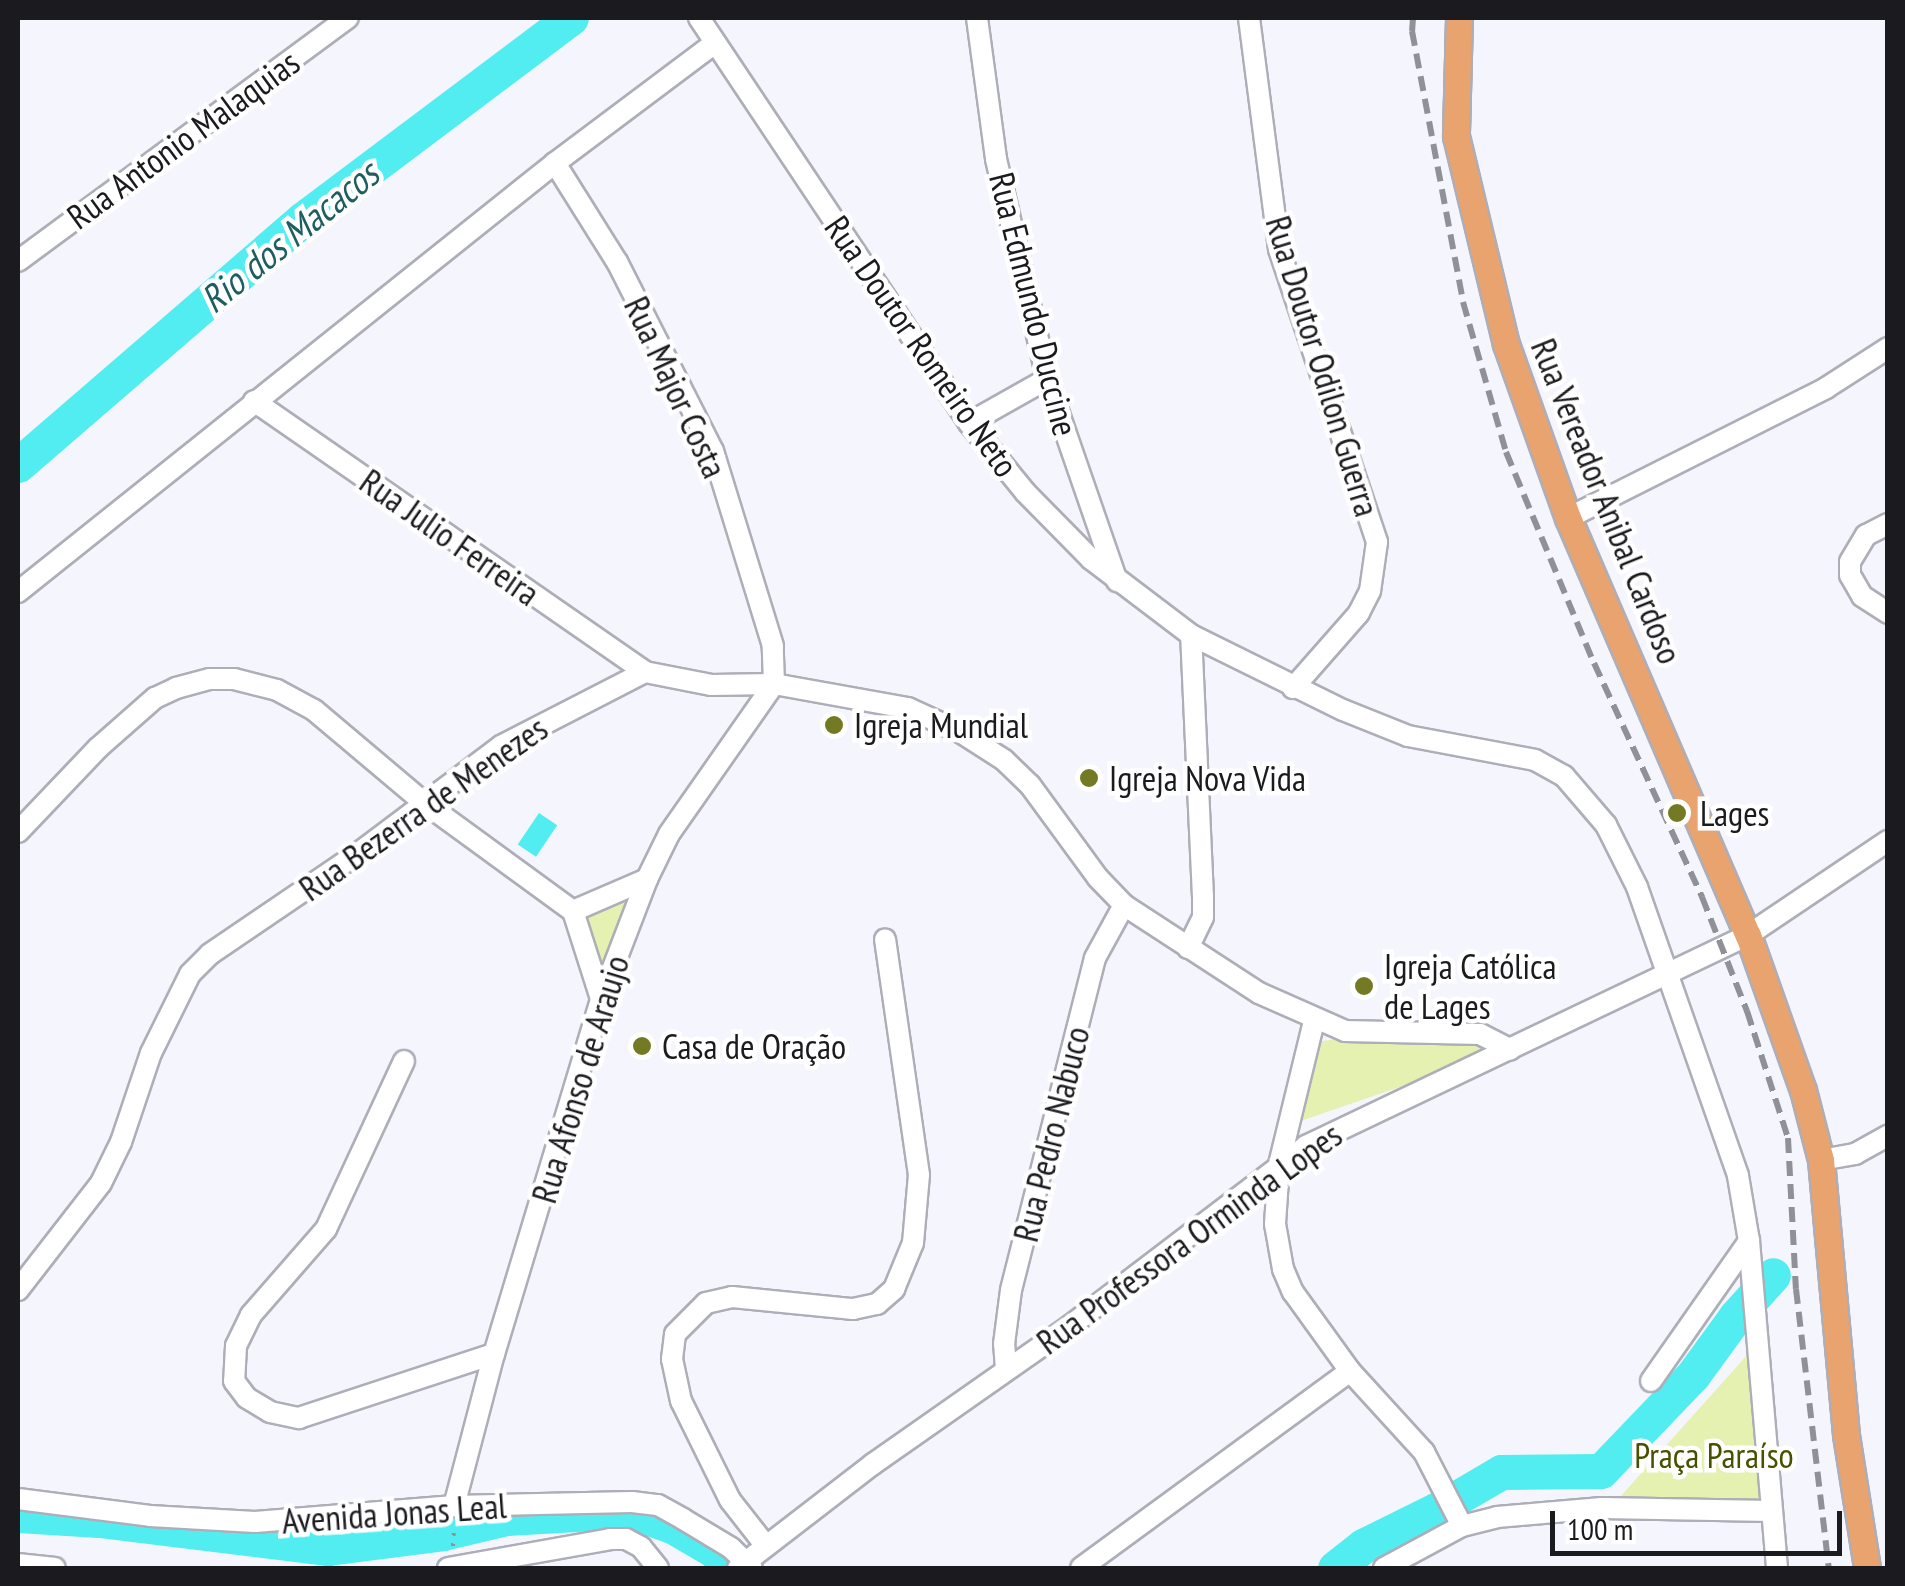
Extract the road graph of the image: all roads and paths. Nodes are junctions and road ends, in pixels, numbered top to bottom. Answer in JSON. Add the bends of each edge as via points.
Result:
{"nodes":[{"id":1,"x":348,"y":18,"type":"edge"},
{"id":2,"x":699,"y":18,"type":"edge"},
{"id":3,"x":977,"y":18,"type":"edge"},
{"id":4,"x":1249,"y":18,"type":"edge"},
{"id":5,"x":1459,"y":18,"type":"edge"},
{"id":6,"x":716,"y":44,"type":"junction"},
{"id":7,"x":555,"y":163,"type":"junction"},
{"id":8,"x":18,"y":261,"type":"edge"},
{"id":9,"x":1888,"y":348,"type":"edge"},
{"id":10,"x":1046,"y":379,"type":"junction"},
{"id":11,"x":254,"y":401,"type":"junction"},
{"id":12,"x":969,"y":422,"type":"junction"},
{"id":13,"x":1568,"y":518,"type":"junction"},
{"id":14,"x":1888,"y":524,"type":"edge"},
{"id":15,"x":1118,"y":584,"type":"junction"},
{"id":16,"x":18,"y":592,"type":"edge"},
{"id":17,"x":1888,"y":613,"type":"edge"},
{"id":18,"x":1192,"y":635,"type":"junction"},
{"id":19,"x":645,"y":672,"type":"junction"},
{"id":20,"x":774,"y":684,"type":"junction"},
{"id":21,"x":1293,"y":688,"type":"junction"},
{"id":22,"x":422,"y":801,"type":"junction"},
{"id":23,"x":18,"y":832,"type":"edge"},
{"id":24,"x":1888,"y":841,"type":"edge"},
{"id":25,"x":647,"y":879,"type":"junction"},
{"id":26,"x":1124,"y":905,"type":"junction"},
{"id":27,"x":573,"y":911,"type":"junction"},
{"id":28,"x":1748,"y":936,"type":"junction"},
{"id":29,"x":885,"y":940,"type":"dead end"},
{"id":30,"x":1188,"y":948,"type":"junction"},
{"id":31,"x":1666,"y":974,"type":"junction"},
{"id":32,"x":601,"y":999,"type":"junction"},
{"id":33,"x":1314,"y":1021,"type":"junction"},
{"id":34,"x":1510,"y":1049,"type":"junction"},
{"id":35,"x":404,"y":1061,"type":"dead end"},
{"id":36,"x":1888,"y":1136,"type":"edge"},
{"id":37,"x":1821,"y":1160,"type":"junction"},
{"id":38,"x":1279,"y":1165,"type":"junction"},
{"id":39,"x":1749,"y":1241,"type":"junction"},
{"id":40,"x":19,"y":1285,"type":"edge"},
{"id":41,"x":494,"y":1354,"type":"junction"},
{"id":42,"x":1006,"y":1370,"type":"junction"},
{"id":43,"x":1350,"y":1371,"type":"junction"},
{"id":44,"x":1651,"y":1381,"type":"dead end"},
{"id":45,"x":18,"y":1499,"type":"edge"},
{"id":46,"x":454,"y":1511,"type":"junction"},
{"id":47,"x":1772,"y":1511,"type":"junction"},
{"id":48,"x":1460,"y":1520,"type":"junction"},
{"id":49,"x":766,"y":1546,"type":"junction"},
{"id":50,"x":450,"y":1561,"type":"edge"},
{"id":51,"x":18,"y":1564,"type":"edge"},
{"id":52,"x":746,"y":1566,"type":"edge"},
{"id":53,"x":56,"y":1568,"type":"edge"},
{"id":54,"x":658,"y":1568,"type":"edge"},
{"id":55,"x":1081,"y":1568,"type":"edge"},
{"id":56,"x":1384,"y":1568,"type":"edge"},
{"id":57,"x":1777,"y":1568,"type":"edge"},
{"id":58,"x":1868,"y":1568,"type":"edge"}],
"edges":[{"from":1,"to":8,"type":"street","name":"Rua Antonio Malaquias"},
{"from":2,"to":6,"type":"street","name":"Rua Doutor Romeiro Neto"},
{"from":3,"to":10,"type":"street","name":"Rua Edmundo Duccine","via":[[996,160]]},
{"from":4,"to":21,"type":"street","name":"Rua Doutor Odilon Guerra","via":[[1279,249],[1377,542],[1370,590],[1359,613]]},
{"from":5,"to":13,"type":"main road","name":"Rua Vereador Anibal Cardoso","via":[[1454,91],[1462,174],[1501,327]]},
{"from":6,"to":7,"type":"street"},
{"from":6,"to":12,"type":"street","name":"Rua Doutor Romeiro Neto"},
{"from":7,"to":11,"type":"street"},
{"from":7,"to":20,"type":"street","name":"Rua Major Costa","via":[[617,262],[713,450],[770,634]]},
{"from":9,"to":13,"type":"street","via":[[1826,388]]},
{"from":10,"to":12,"type":"street"},
{"from":10,"to":15,"type":"street","name":"Rua Edmundo Duccine"},
{"from":11,"to":16,"type":"street"},
{"from":11,"to":19,"type":"street","name":"Rua Julio Ferreira"},
{"from":12,"to":15,"type":"street","name":"Rua Doutor Romeiro Neto","via":[[1024,492]]},
{"from":13,"to":28,"type":"main road","name":"Rua Vereador Anibal Cardoso"},
{"from":14,"to":17,"type":"street","via":[[1866,535],[1850,575],[1862,596]]},
{"from":15,"to":18,"type":"street","name":"Rua Doutor Romeiro Neto"},
{"from":18,"to":21,"type":"street","name":"Rua Doutor Romeiro Neto"},
{"from":18,"to":30,"type":"street","via":[[1204,897],[1203,917]]},
{"from":19,"to":20,"type":"street","via":[[711,685]]},
{"from":19,"to":22,"type":"street","name":"Rua Bezerra de Menezes","via":[[501,746]]},
{"from":20,"to":25,"type":"street","name":"Rua Afonso de Araujo","via":[[700,787]]},
{"from":20,"to":26,"type":"street","via":[[908,708],[962,733],[1030,785]]},
{"from":21,"to":31,"type":"street","name":"Rua Doutor Romeiro Neto","via":[[1382,728],[1535,760],[1564,776],[1618,848]]},
{"from":22,"to":23,"type":"street","via":[[314,710],[277,690],[210,679],[156,698]]},
{"from":22,"to":27,"type":"street"},
{"from":22,"to":40,"type":"street","name":"Rua Bezerra de Menezes","via":[[190,974],[151,1052],[116,1157],[73,1224]]},
{"from":24,"to":28,"type":"street"},
{"from":25,"to":27,"type":"street"},
{"from":25,"to":32,"type":"street","name":"Rua Afonso de Araujo"},
{"from":26,"to":30,"type":"street"},
{"from":26,"to":42,"type":"street","name":"Rua Pedro Nabuco","via":[[1096,958],[1025,1235],[1006,1318]]},
{"from":27,"to":32,"type":"street"},
{"from":28,"to":31,"type":"street"},
{"from":28,"to":37,"type":"main road","name":"Rua Vereador Anibal Cardoso"},
{"from":29,"to":49,"type":"street","via":[[920,1175],[913,1243],[894,1289],[877,1304],[853,1309],[732,1297],[706,1303],[676,1334],[672,1359],[681,1401],[730,1500]]},
{"from":30,"to":33,"type":"street"},
{"from":31,"to":34,"type":"street","name":"Rua Professora Orminda Lopes"},
{"from":31,"to":39,"type":"street","name":"Rua Doutor Romeiro Neto","via":[[1738,1176]]},
{"from":32,"to":41,"type":"street","name":"Rua Afonso de Araujo"},
{"from":33,"to":34,"type":"street","via":[[1362,1034],[1480,1034]]},
{"from":33,"to":38,"type":"street"},
{"from":34,"to":38,"type":"street","name":"Rua Professora Orminda Lopes","via":[[1337,1128]]},
{"from":35,"to":41,"type":"street","via":[[326,1229],[251,1315],[236,1346],[234,1381],[270,1412],[300,1418]]},
{"from":36,"to":37,"type":"street","via":[[1855,1154]]},
{"from":37,"to":58,"type":"main road","name":"Rua Vereador Anibal Cardoso","via":[[1846,1435]]},
{"from":38,"to":42,"type":"street","name":"Rua Professora Orminda Lopes"},
{"from":38,"to":43,"type":"street","via":[[1275,1224],[1282,1268]]},
{"from":39,"to":44,"type":"street"},
{"from":39,"to":47,"type":"street","name":"Rua Doutor Romeiro Neto"},
{"from":41,"to":46,"type":"street","name":"Rua Afonso de Araujo"},
{"from":42,"to":49,"type":"street","name":"Rua Professora Orminda Lopes"},
{"from":43,"to":48,"type":"street","via":[[1424,1452]]},
{"from":43,"to":55,"type":"street"},
{"from":45,"to":46,"type":"street","name":"Avenida Jonas Leal","via":[[255,1522]]},
{"from":46,"to":50,"type":"path"},
{"from":46,"to":52,"type":"street","name":"Avenida Jonas Leal","via":[[658,1505]]},
{"from":47,"to":48,"type":"street","via":[[1538,1512]]},
{"from":47,"to":57,"type":"street","name":"Rua Doutor Romeiro Neto"},
{"from":48,"to":56,"type":"street"},
{"from":49,"to":52,"type":"street","name":"Rua Professora Orminda Lopes"},
{"from":50,"to":54,"type":"street","name":"Avenida Jonas Leal","via":[[626,1539]]},
{"from":51,"to":53,"type":"street"}]}
